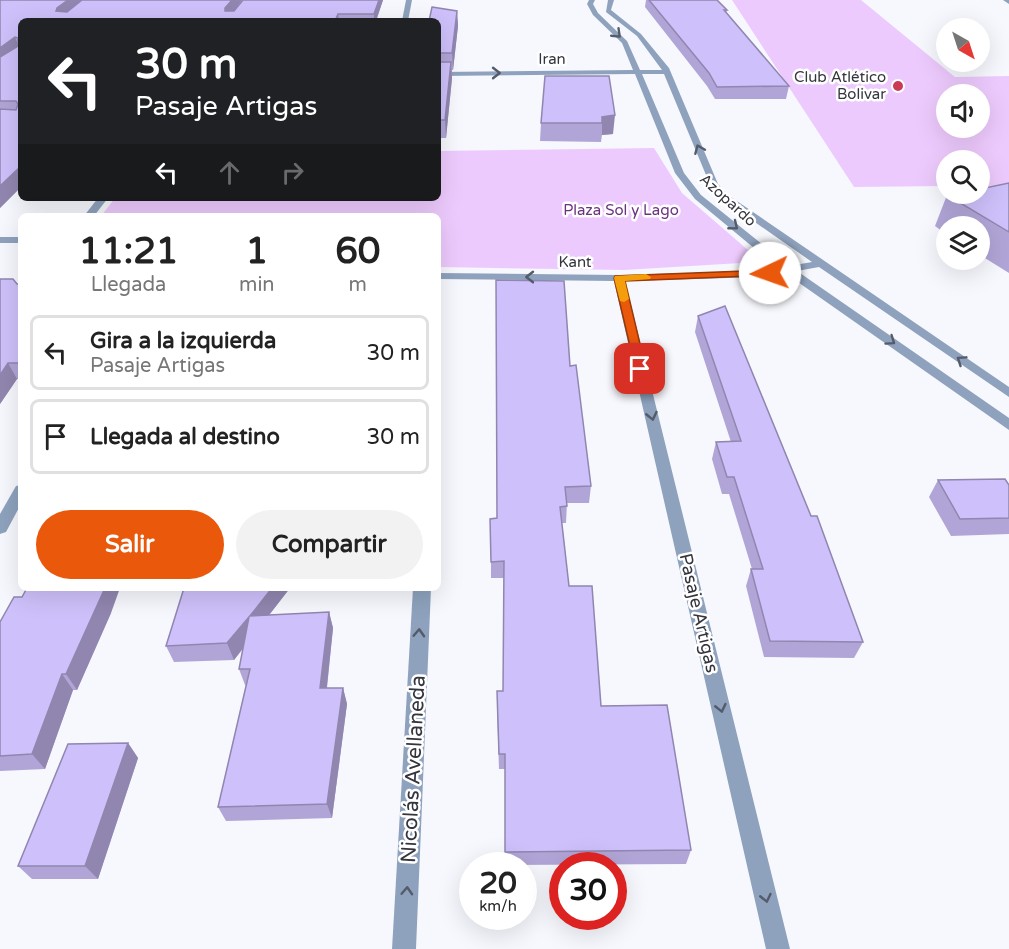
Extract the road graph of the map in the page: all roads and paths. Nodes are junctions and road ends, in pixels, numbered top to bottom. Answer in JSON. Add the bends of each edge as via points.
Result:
{"nodes":[{"id":1,"x":409,"y":0,"type":"edge"},
{"id":2,"x":592,"y":0,"type":"edge"},
{"id":3,"x":611,"y":0,"type":"edge"},
{"id":4,"x":406,"y":18,"type":"edge"},
{"id":5,"x":640,"y":72,"type":"junction"},
{"id":6,"x":666,"y":72,"type":"junction"},
{"id":7,"x":441,"y":74,"type":"edge"},
{"id":8,"x":101,"y":201,"type":"edge"},
{"id":9,"x":91,"y":213,"type":"edge"},
{"id":10,"x":0,"y":240,"type":"edge"},
{"id":11,"x":18,"y":240,"type":"edge"},
{"id":12,"x":819,"y":264,"type":"junction"},
{"id":13,"x":789,"y":271,"type":"junction"},
{"id":14,"x":441,"y":276,"type":"edge"},
{"id":15,"x":619,"y":278,"type":"junction"},
{"id":16,"x":1009,"y":393,"type":"edge"},
{"id":17,"x":1009,"y":425,"type":"edge"},
{"id":18,"x":18,"y":495,"type":"edge"},
{"id":19,"x":0,"y":528,"type":"edge"},
{"id":20,"x":422,"y":591,"type":"edge"},
{"id":21,"x":404,"y":949,"type":"edge"},
{"id":22,"x":778,"y":949,"type":"edge"}],
"edges":[{"from":1,"to":4,"type":"street"},
{"from":2,"to":5,"type":"street","name":"Azopardo","one_way":true,"via":[[591,8],[625,42]]},
{"from":3,"to":6,"type":"street","name":"Azopardo","via":[[608,10],[639,35]]},
{"from":5,"to":6,"type":"street","name":"Iran"},
{"from":7,"to":5,"type":"street","name":"Iran","one_way":true},
{"from":5,"to":13,"type":"street","name":"Azopardo","one_way":true,"via":[[689,187]]},
{"from":12,"to":6,"type":"street","name":"Azopardo","one_way":true,"via":[[724,197],[714,185]]},
{"from":8,"to":9,"type":"street"},
{"from":10,"to":11,"type":"street"},
{"from":12,"to":13,"type":"street","name":"Kant"},
{"from":16,"to":12,"type":"street","name":"Azopardo","one_way":true},
{"from":13,"to":15,"type":"street","name":"Kant"},
{"from":13,"to":17,"type":"street","name":"Azopardo","one_way":true},
{"from":15,"to":14,"type":"street","name":"Kant","one_way":true},
{"from":15,"to":22,"type":"street","name":"Pasaje Artigas","one_way":true},
{"from":18,"to":19,"type":"street"},
{"from":21,"to":20,"type":"street","name":"Nicolás Avellaneda","one_way":true}]}
